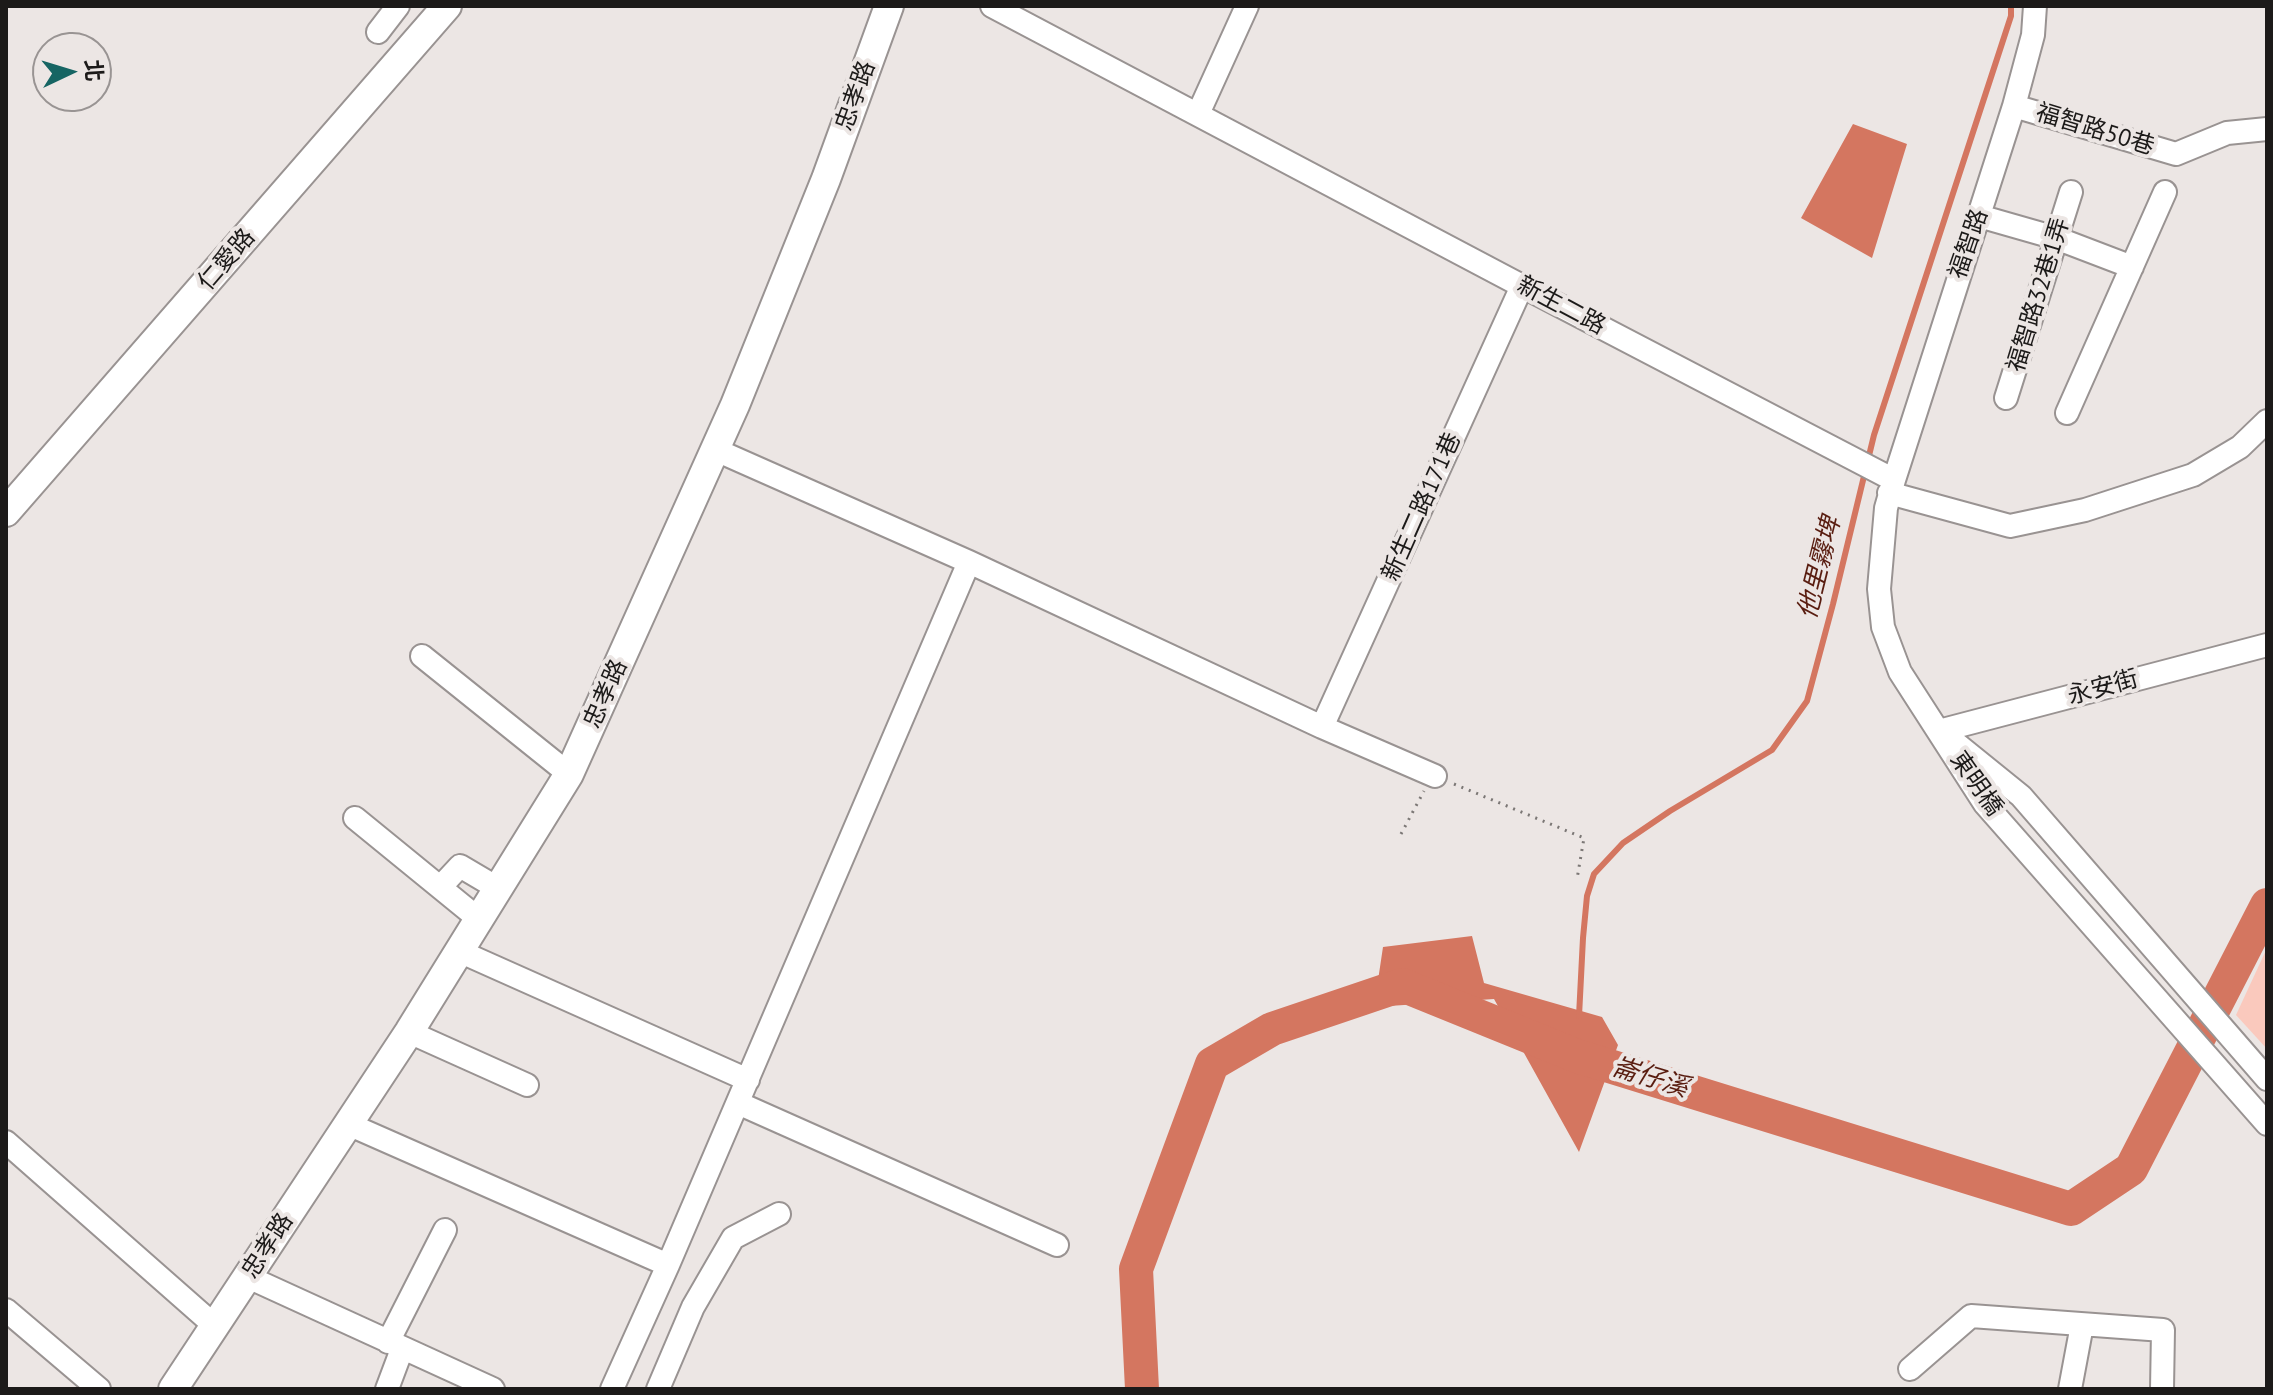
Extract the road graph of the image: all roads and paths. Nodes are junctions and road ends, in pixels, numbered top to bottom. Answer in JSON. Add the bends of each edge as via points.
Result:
{"nodes":[{"id":1,"x":398,"y":6,"type":"edge"},
{"id":2,"x":447,"y":6,"type":"edge"},
{"id":3,"x":889,"y":6,"type":"edge"},
{"id":4,"x":992,"y":6,"type":"edge"},
{"id":5,"x":1247,"y":6,"type":"edge"},
{"id":6,"x":2035,"y":6,"type":"edge"},
{"id":7,"x":378,"y":32,"type":"dead end"},
{"id":8,"x":2014,"y":106,"type":"junction"},
{"id":9,"x":1198,"y":114,"type":"junction"},
{"id":10,"x":2267,"y":129,"type":"edge"},
{"id":11,"x":2071,"y":192,"type":"dead end"},
{"id":12,"x":2165,"y":192,"type":"dead end"},
{"id":13,"x":1979,"y":216,"type":"junction"},
{"id":14,"x":2056,"y":238,"type":"junction"},
{"id":15,"x":2132,"y":267,"type":"junction"},
{"id":16,"x":1522,"y":286,"type":"junction"},
{"id":17,"x":2006,"y":398,"type":"dead end"},
{"id":18,"x":2067,"y":413,"type":"dead end"},
{"id":19,"x":2267,"y":421,"type":"edge"},
{"id":20,"x":716,"y":450,"type":"junction"},
{"id":21,"x":1892,"y":486,"type":"junction"},
{"id":22,"x":6,"y":512,"type":"edge"},
{"id":23,"x":969,"y":562,"type":"junction"},
{"id":24,"x":2267,"y":645,"type":"edge"},
{"id":25,"x":422,"y":656,"type":"dead end"},
{"id":26,"x":1322,"y":727,"type":"junction"},
{"id":27,"x":1939,"y":731,"type":"junction"},
{"id":28,"x":569,"y":774,"type":"junction"},
{"id":29,"x":1435,"y":776,"type":"junction"},
{"id":30,"x":355,"y":818,"type":"dead end"},
{"id":31,"x":1401,"y":834,"type":"dead end"},
{"id":32,"x":1577,"y":879,"type":"dead end"},
{"id":33,"x":446,"y":881,"type":"dead end"},
{"id":34,"x":499,"y":889,"type":"junction"},
{"id":35,"x":480,"y":920,"type":"junction"},
{"id":36,"x":461,"y":952,"type":"junction"},
{"id":37,"x":409,"y":1032,"type":"junction"},
{"id":38,"x":2267,"y":1079,"type":"edge"},
{"id":39,"x":748,"y":1080,"type":"junction"},
{"id":40,"x":527,"y":1085,"type":"dead end"},
{"id":41,"x":738,"y":1103,"type":"junction"},
{"id":42,"x":348,"y":1124,"type":"junction"},
{"id":43,"x":2267,"y":1124,"type":"edge"},
{"id":44,"x":6,"y":1142,"type":"edge"},
{"id":45,"x":779,"y":1214,"type":"dead end"},
{"id":46,"x":445,"y":1230,"type":"dead end"},
{"id":47,"x":1057,"y":1245,"type":"dead end"},
{"id":48,"x":668,"y":1265,"type":"junction"},
{"id":49,"x":248,"y":1277,"type":"junction"},
{"id":50,"x":6,"y":1310,"type":"edge"},
{"id":51,"x":2082,"y":1325,"type":"junction"},
{"id":52,"x":215,"y":1326,"type":"junction"},
{"id":53,"x":395,"y":1345,"type":"junction"},
{"id":54,"x":1910,"y":1369,"type":"dead end"},
{"id":55,"x":99,"y":1389,"type":"edge"},
{"id":56,"x":173,"y":1389,"type":"edge"},
{"id":57,"x":387,"y":1389,"type":"edge"},
{"id":58,"x":493,"y":1389,"type":"edge"},
{"id":59,"x":612,"y":1389,"type":"edge"},
{"id":60,"x":658,"y":1389,"type":"edge"},
{"id":61,"x":2070,"y":1389,"type":"edge"},
{"id":62,"x":2162,"y":1389,"type":"edge"}],
"edges":[{"from":1,"to":7,"type":"street"},
{"from":2,"to":22,"type":"main road","name":"仁愛路"},
{"from":3,"to":20,"type":"main road","name":"忠孝路","via":[[826,179]]},
{"from":4,"to":9,"type":"street","name":"新生二路"},
{"from":5,"to":9,"type":"street"},
{"from":6,"to":8,"type":"street","name":"福智路","via":[[2033,35]]},
{"from":8,"to":10,"type":"street","name":"福智路50巷","via":[[2176,154],[2227,133]]},
{"from":8,"to":13,"type":"street","name":"福智路"},
{"from":9,"to":16,"type":"street","name":"新生二路"},
{"from":11,"to":14,"type":"street","name":"福智路32巷1弄"},
{"from":12,"to":15,"type":"street"},
{"from":13,"to":14,"type":"street"},
{"from":13,"to":21,"type":"street","name":"福智路"},
{"from":14,"to":15,"type":"street"},
{"from":14,"to":17,"type":"street","name":"福智路32巷1弄"},
{"from":15,"to":18,"type":"street"},
{"from":16,"to":21,"type":"street","name":"新生二路"},
{"from":16,"to":26,"type":"street","name":"新生二路171巷"},
{"from":19,"to":21,"type":"street","name":"新生二路","via":[[2240,447],[2193,475],[2085,510],[2010,526]]},
{"from":20,"to":23,"type":"street"},
{"from":20,"to":28,"type":"main road","name":"忠孝路"},
{"from":21,"to":27,"type":"street","via":[[1879,589],[1883,627],[1900,672]]},
{"from":23,"to":26,"type":"street"},
{"from":23,"to":39,"type":"street"},
{"from":24,"to":27,"type":"street","name":"永安街"},
{"from":25,"to":28,"type":"street"},
{"from":26,"to":29,"type":"street"},
{"from":27,"to":38,"type":"street","name":"東明橋","via":[[2021,796]]},
{"from":27,"to":43,"type":"street","name":"東明橋","via":[[1985,804]]},
{"from":28,"to":34,"type":"main road","name":"忠孝路"},
{"from":29,"to":31,"type":"path"},
{"from":29,"to":32,"type":"path","via":[[1584,838]]},
{"from":30,"to":35,"type":"street"},
{"from":33,"to":34,"type":"street","via":[[460,866]]},
{"from":34,"to":35,"type":"main road","name":"忠孝路"},
{"from":35,"to":36,"type":"main road","name":"忠孝路"},
{"from":36,"to":37,"type":"main road","name":"忠孝路"},
{"from":36,"to":39,"type":"street"},
{"from":37,"to":40,"type":"street"},
{"from":37,"to":42,"type":"main road","name":"忠孝路"},
{"from":39,"to":41,"type":"street"},
{"from":41,"to":47,"type":"street"},
{"from":41,"to":48,"type":"street"},
{"from":42,"to":48,"type":"street"},
{"from":42,"to":49,"type":"main road","name":"忠孝路"},
{"from":44,"to":52,"type":"street"},
{"from":45,"to":60,"type":"street","via":[[733,1238],[693,1307]]},
{"from":46,"to":53,"type":"street"},
{"from":48,"to":59,"type":"street"},
{"from":49,"to":52,"type":"main road","name":"忠孝路"},
{"from":49,"to":53,"type":"street"},
{"from":50,"to":55,"type":"street"},
{"from":51,"to":54,"type":"street","via":[[1971,1316]]},
{"from":51,"to":61,"type":"street"},
{"from":51,"to":62,"type":"street","via":[[2163,1330]]},
{"from":52,"to":56,"type":"main road","name":"忠孝路"},
{"from":53,"to":57,"type":"street"},
{"from":53,"to":58,"type":"street"}]}
